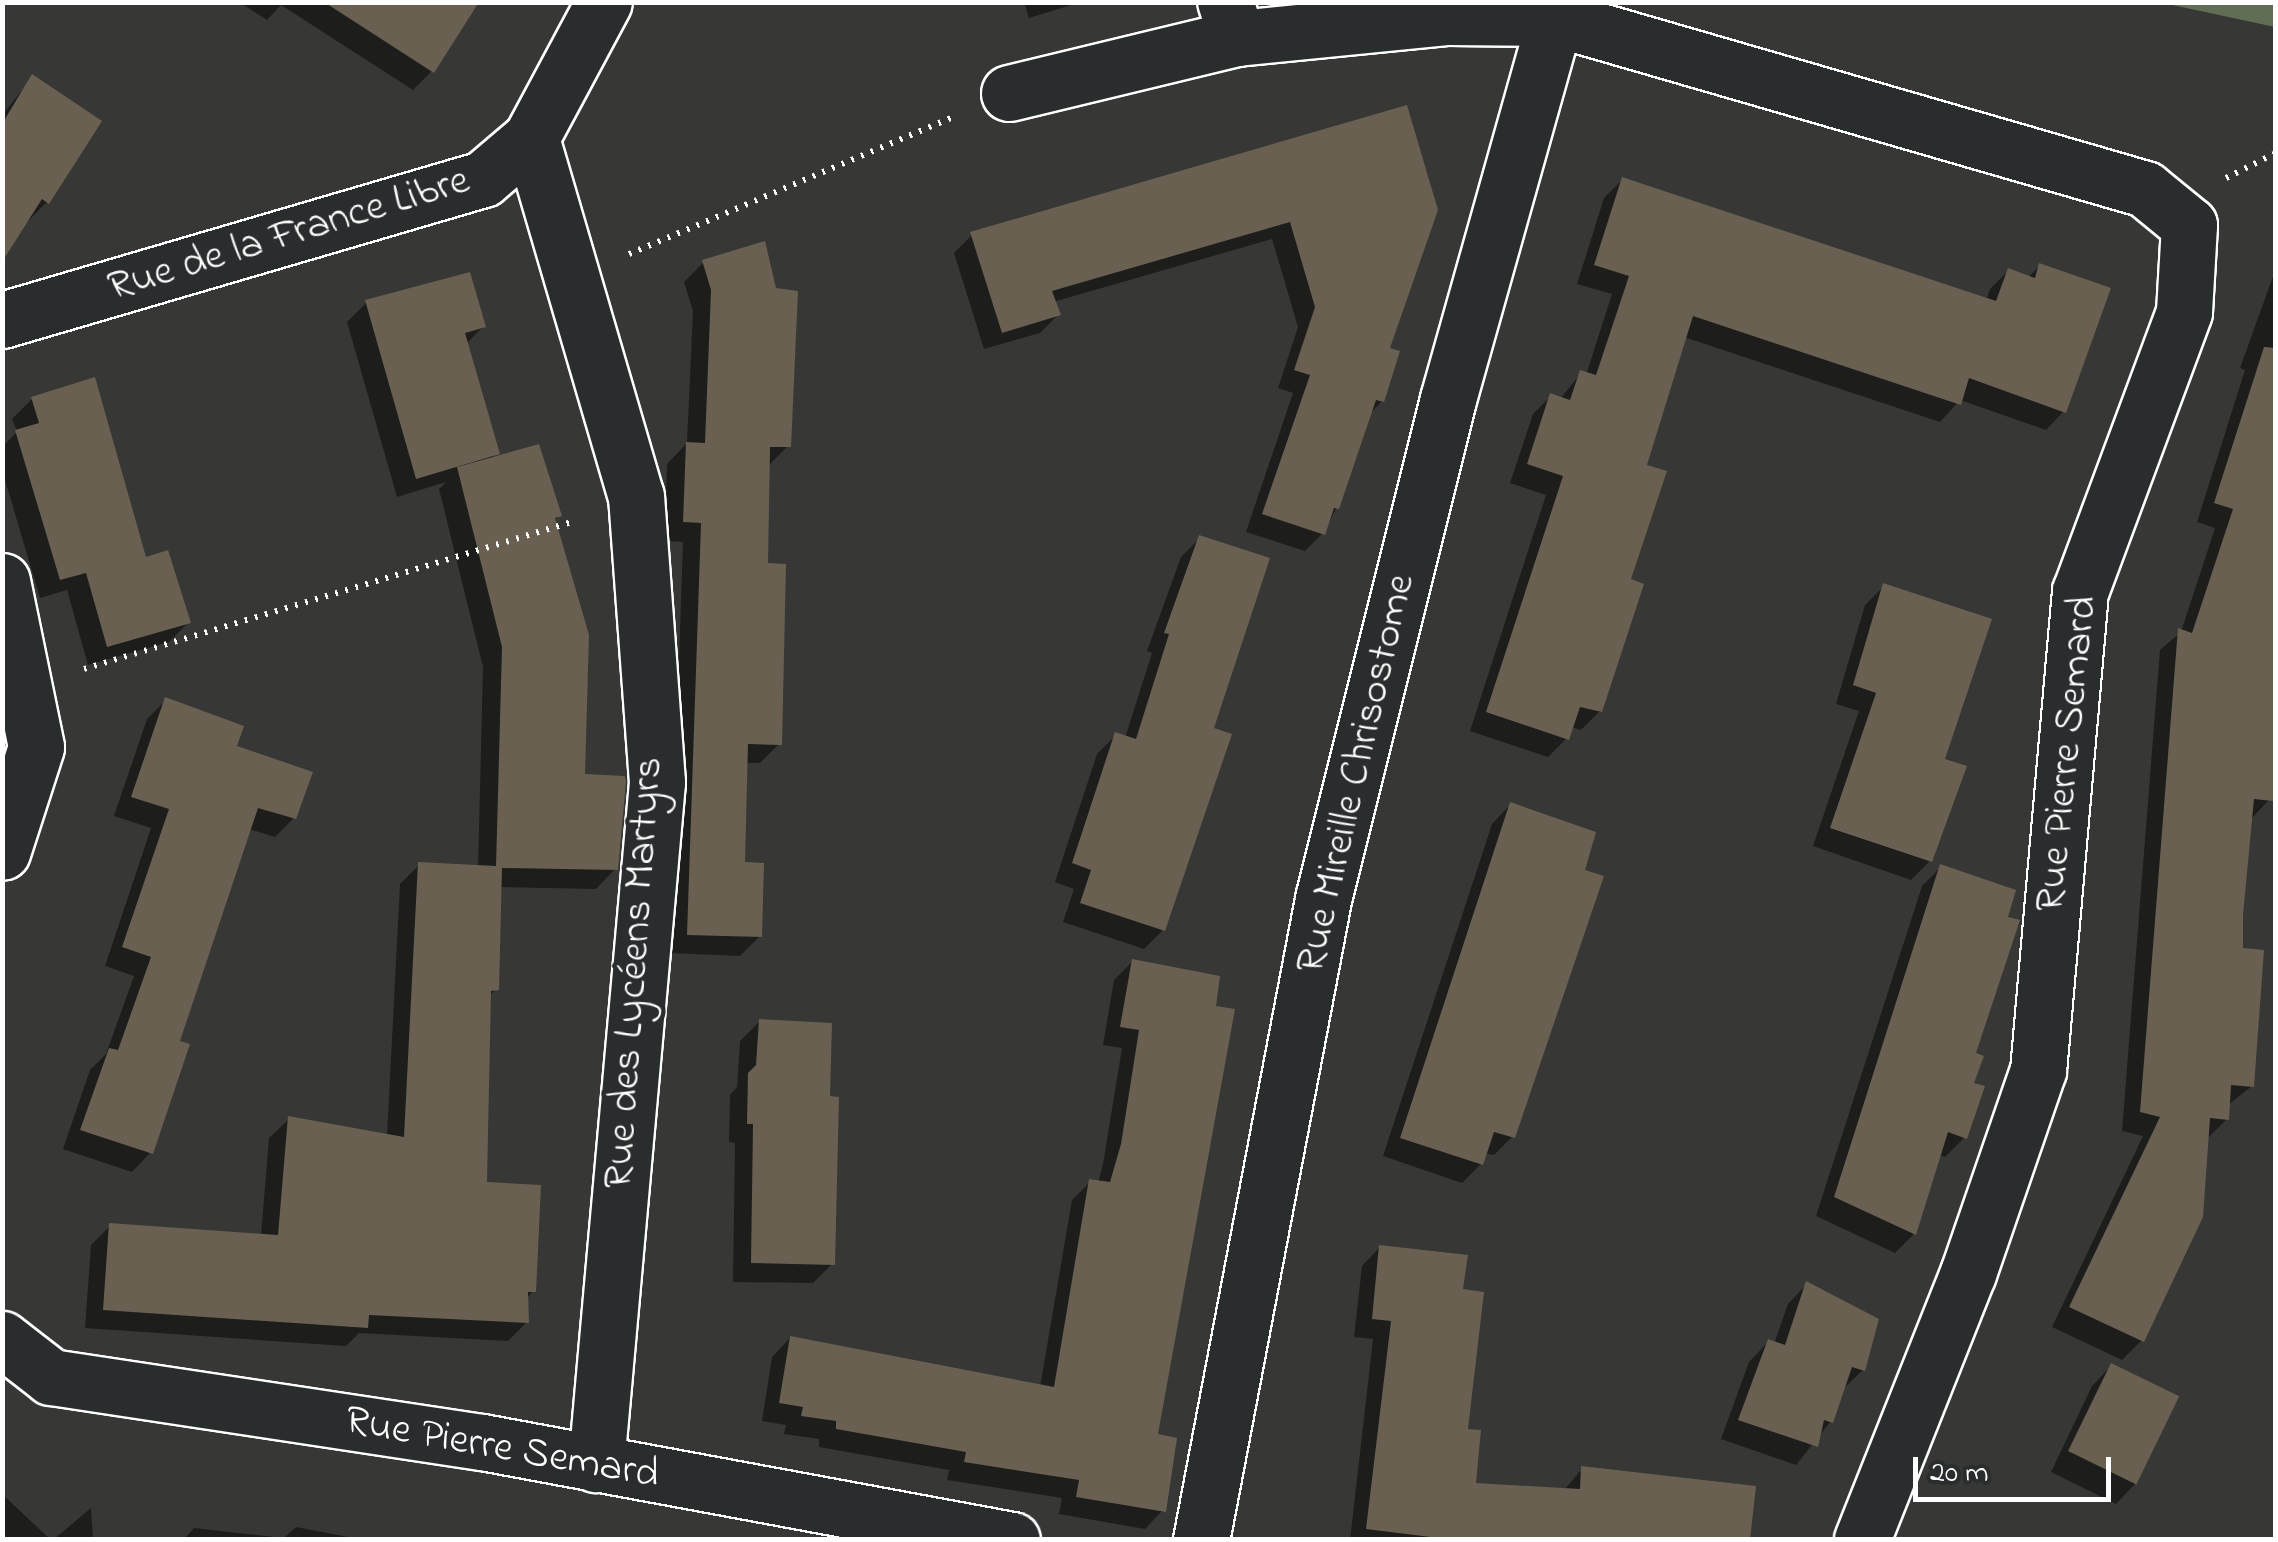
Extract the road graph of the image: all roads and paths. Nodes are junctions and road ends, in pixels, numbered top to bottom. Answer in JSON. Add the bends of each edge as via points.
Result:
{"nodes":[{"id":1,"x":604,"y":2,"type":"edge"},
{"id":2,"x":1556,"y":18,"type":"junction"},
{"id":3,"x":1231,"y":20,"type":"edge"},
{"id":4,"x":1009,"y":93,"type":"joint"},
{"id":5,"x":531,"y":138,"type":"junction"},
{"id":6,"x":573,"y":278,"type":"junction"},
{"id":7,"x":2,"y":320,"type":"edge"},
{"id":8,"x":636,"y":496,"type":"junction"},
{"id":9,"x":2,"y":581,"type":"edge"},
{"id":10,"x":24,"y":687,"type":"junction"},
{"id":11,"x":2,"y":852,"type":"edge"},
{"id":12,"x":2,"y":1340,"type":"edge"},
{"id":13,"x":596,"y":1464,"type":"junction"},
{"id":14,"x":1012,"y":1540,"type":"edge"},
{"id":15,"x":1200,"y":1540,"type":"edge"},
{"id":16,"x":1862,"y":1540,"type":"edge"}],
"edges":[{"from":1,"to":5,"type":"street","name":"Rue de la France Libre"},
{"from":2,"to":3,"type":"street","name":"Rue Pierre Semard"},
{"from":2,"to":15,"type":"street","name":"Rue Mireille Chrisostome","via":[[1448,399],[1324,899]]},
{"from":2,"to":16,"type":"street","name":"Rue Pierre Semard","via":[[2146,190],[2189,225],[2184,312],[2080,590],[2038,1070],[1968,1273]]},
{"from":3,"to":4,"type":"street","name":"Rue Pierre Semard"},
{"from":4,"to":6,"type":"path"},
{"from":5,"to":6,"type":"street","name":"Rue des Lycéens Martyrs"},
{"from":5,"to":7,"type":"street","name":"Rue de la France Libre","via":[[483,179]]},
{"from":6,"to":8,"type":"street","name":"Rue des Lycéens Martyrs"},
{"from":8,"to":10,"type":"path","via":[[550,530]]},
{"from":8,"to":13,"type":"street","name":"Rue des Lycéens Martyrs","via":[[657,782]]},
{"from":9,"to":10,"type":"street"},
{"from":10,"to":11,"type":"street","via":[[36,747]]},
{"from":12,"to":13,"type":"street","name":"Rue Pierre Semard","via":[[51,1378]]},
{"from":13,"to":14,"type":"street","name":"Rue Pierre Semard"}]}
